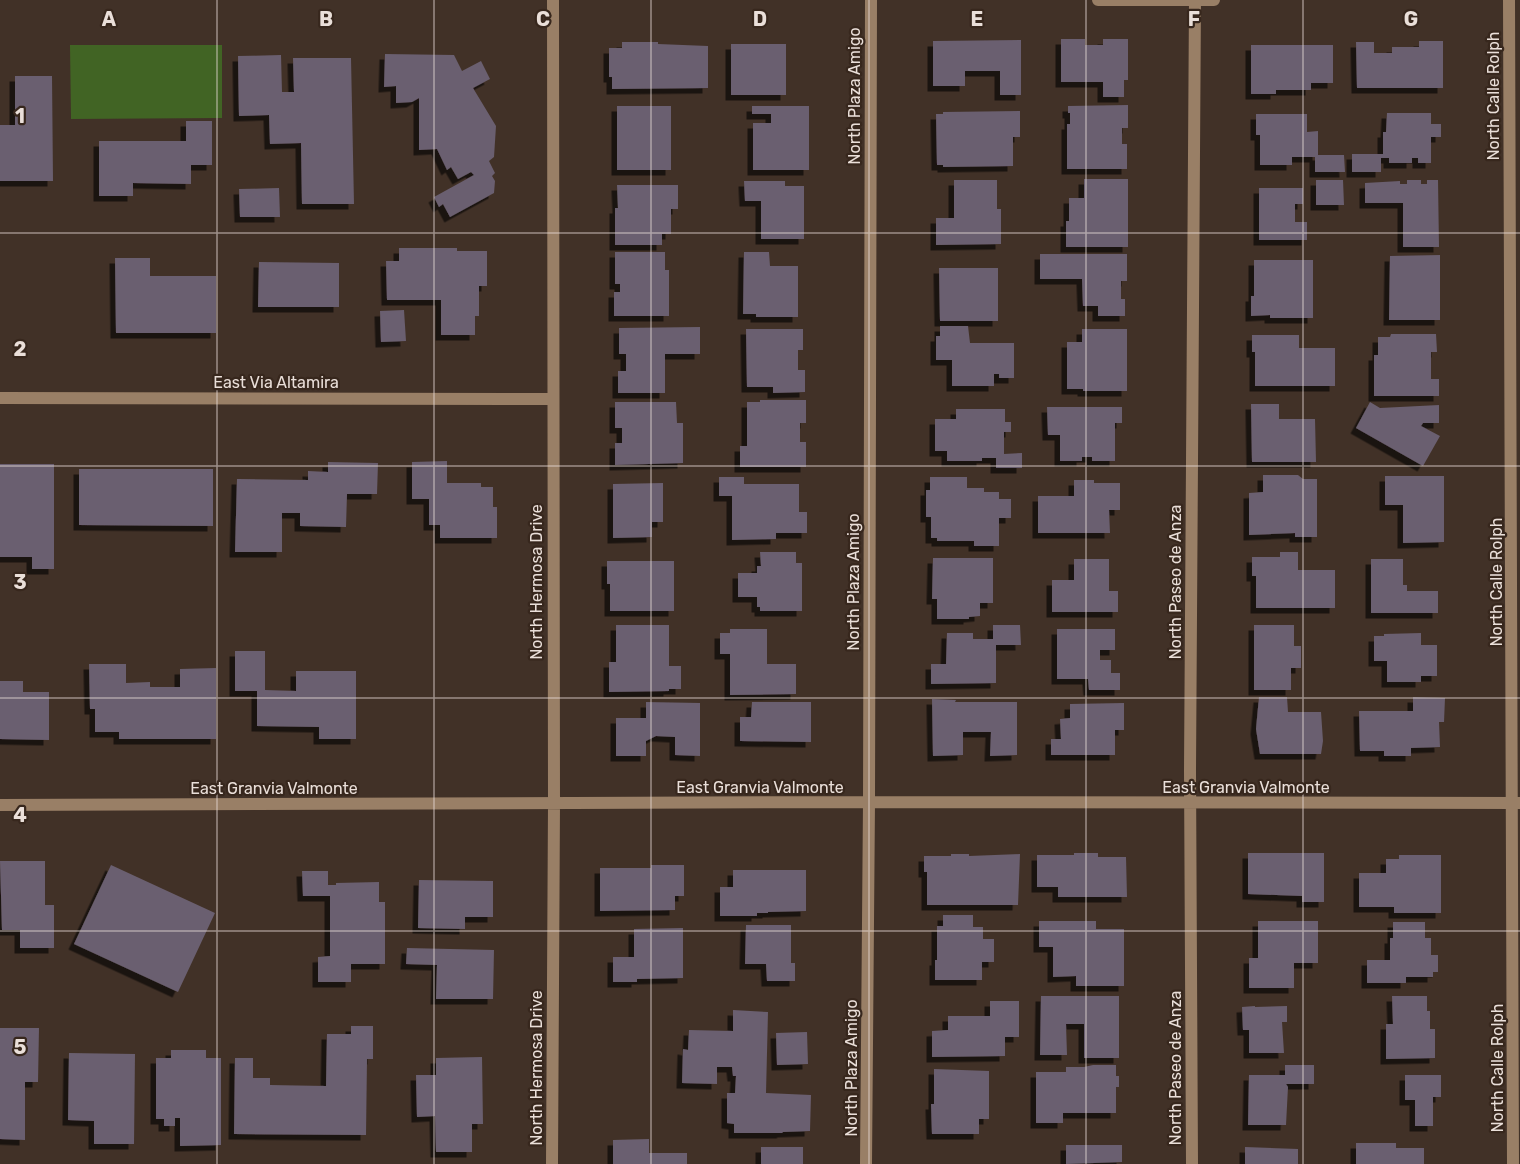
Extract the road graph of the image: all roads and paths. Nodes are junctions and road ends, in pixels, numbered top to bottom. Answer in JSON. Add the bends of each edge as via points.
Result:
{"nodes":[{"id":1,"x":553,"y":0,"type":"edge"},
{"id":2,"x":870,"y":0,"type":"edge"},
{"id":3,"x":1098,"y":0,"type":"edge"},
{"id":4,"x":1195,"y":0,"type":"edge"},
{"id":5,"x":1214,"y":0,"type":"edge"},
{"id":6,"x":1509,"y":0,"type":"edge"},
{"id":7,"x":0,"y":398,"type":"edge"},
{"id":8,"x":552,"y":399,"type":"junction"},
{"id":9,"x":869,"y":802,"type":"junction"},
{"id":10,"x":1190,"y":803,"type":"junction"},
{"id":11,"x":1516,"y":803,"type":"edge"},
{"id":12,"x":554,"y":804,"type":"junction"},
{"id":13,"x":0,"y":805,"type":"edge"},
{"id":14,"x":552,"y":1164,"type":"edge"},
{"id":15,"x":866,"y":1164,"type":"edge"},
{"id":16,"x":1192,"y":1164,"type":"edge"},
{"id":17,"x":1513,"y":1164,"type":"edge"}],
"edges":[{"from":1,"to":8,"type":"street","name":"North Hermosa Drive"},
{"from":2,"to":9,"type":"street","name":"North Plaza Amigo"},
{"from":3,"to":4,"type":"street"},
{"from":4,"to":5,"type":"street"},
{"from":4,"to":10,"type":"street","name":"North Paseo de Anza"},
{"from":6,"to":11,"type":"street","name":"North Calle Rolph"},
{"from":7,"to":8,"type":"street","name":"East Via Altamira"},
{"from":8,"to":12,"type":"street","name":"North Hermosa Drive"},
{"from":9,"to":10,"type":"street","name":"East Granvia Valmonte"},
{"from":9,"to":12,"type":"street","name":"East Granvia Valmonte"},
{"from":9,"to":15,"type":"street","name":"North Plaza Amigo"},
{"from":10,"to":11,"type":"street","name":"East Granvia Valmonte"},
{"from":10,"to":16,"type":"street","name":"North Paseo de Anza"},
{"from":11,"to":17,"type":"street","name":"North Calle Rolph"},
{"from":12,"to":13,"type":"street","name":"East Granvia Valmonte"},
{"from":12,"to":14,"type":"street","name":"North Hermosa Drive"}]}
